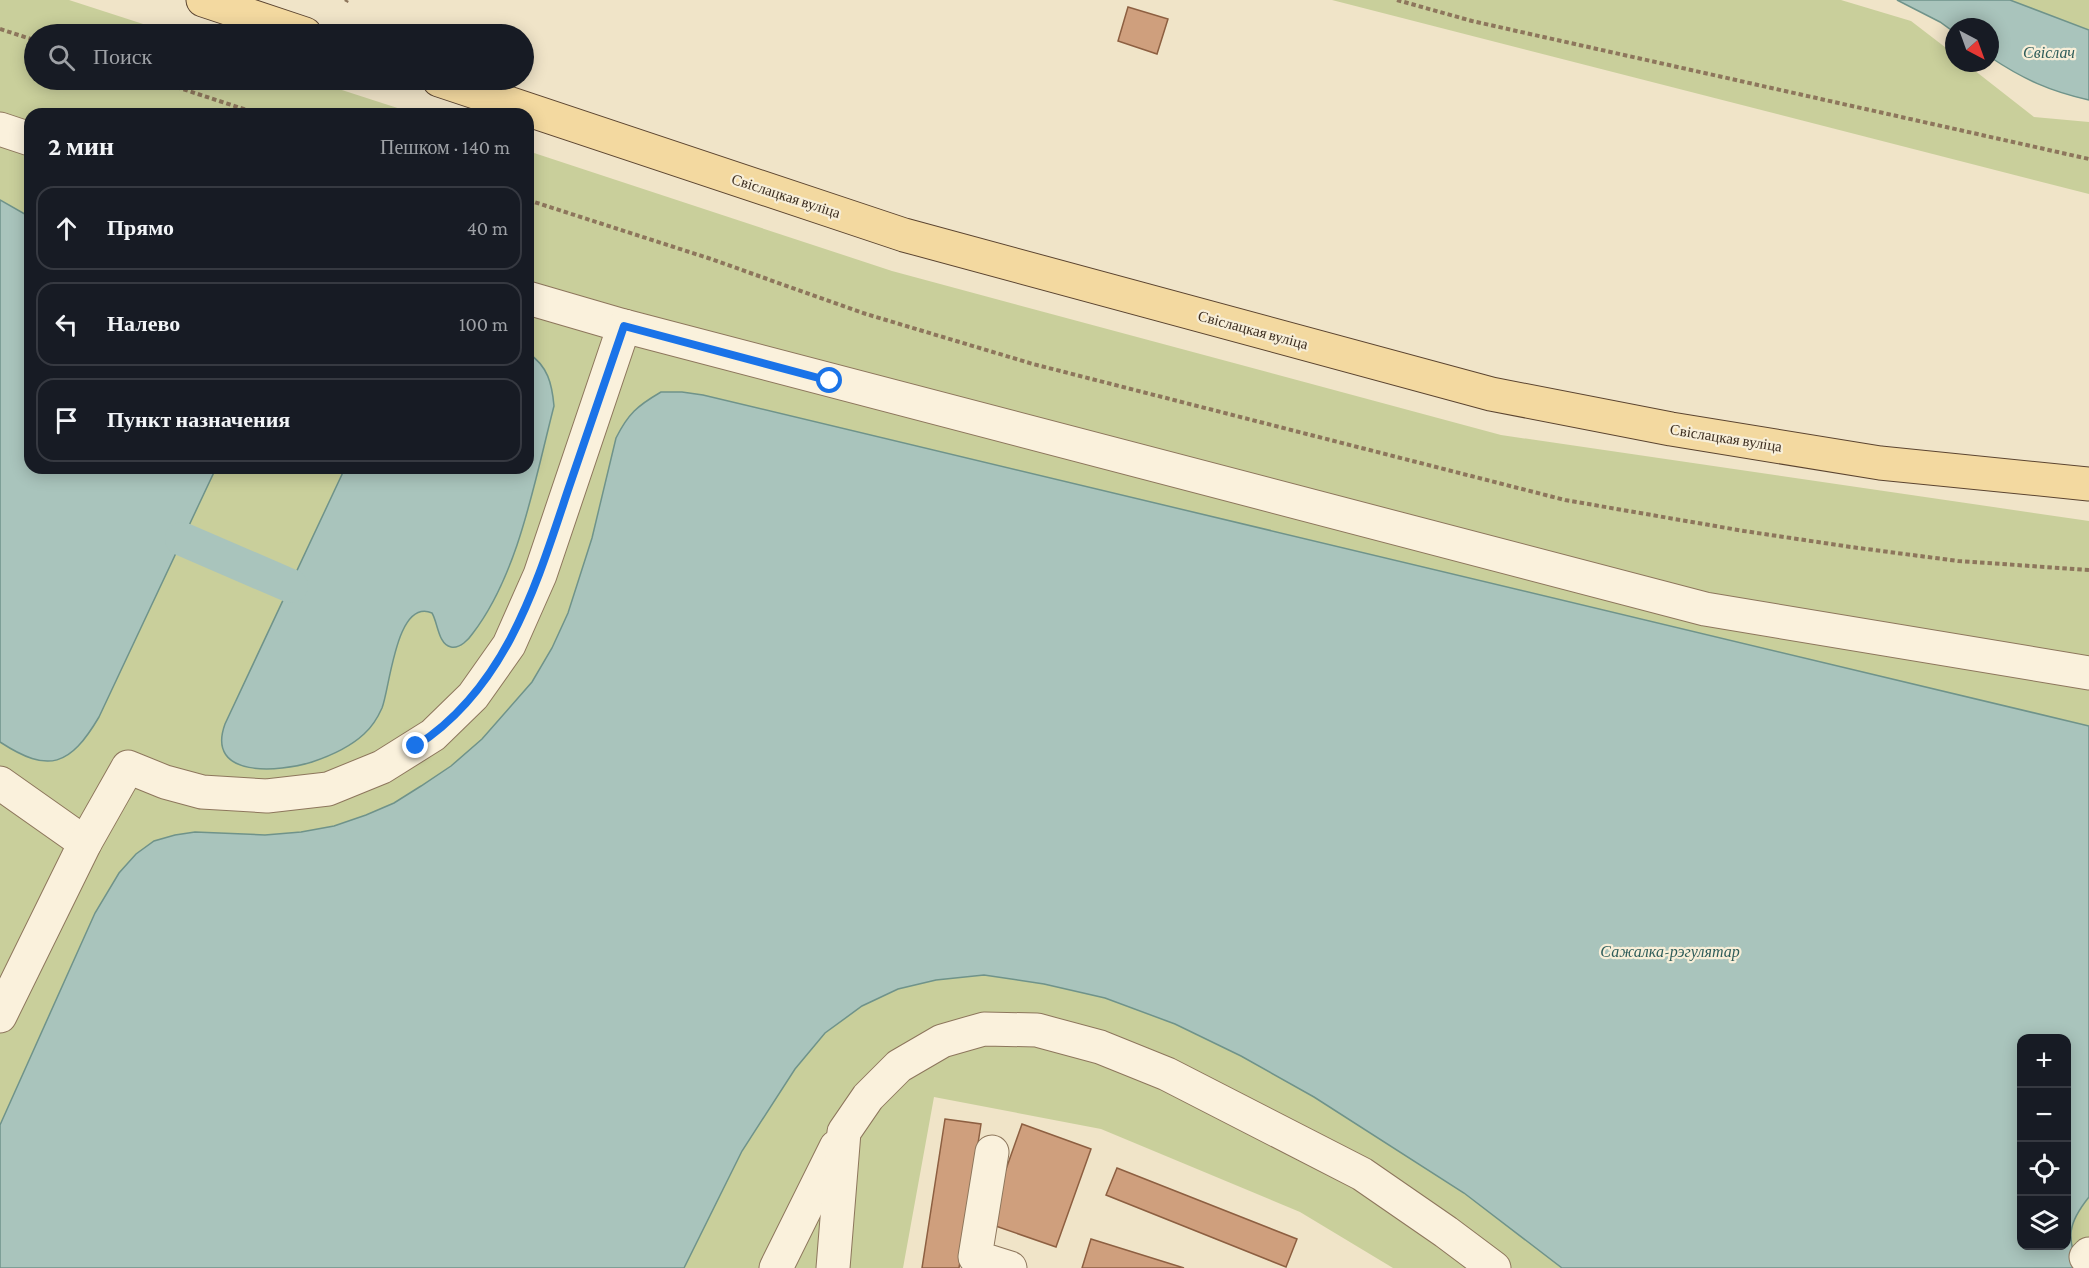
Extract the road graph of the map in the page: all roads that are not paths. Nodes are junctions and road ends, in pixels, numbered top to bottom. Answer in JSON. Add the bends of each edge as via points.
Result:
{"nodes":[{"id":1,"x":203,"y":0,"type":"edge"},
{"id":2,"x":275,"y":24,"type":"edge"},
{"id":3,"x":470,"y":90,"type":"edge"},
{"id":4,"x":524,"y":108,"type":"edge"},
{"id":5,"x":534,"y":111,"type":"edge"},
{"id":6,"x":0,"y":129,"type":"edge"},
{"id":7,"x":24,"y":137,"type":"edge"},
{"id":8,"x":534,"y":300,"type":"edge"},
{"id":9,"x":624,"y":326,"type":"junction"},
{"id":10,"x":2089,"y":484,"type":"edge"},
{"id":11,"x":2089,"y":673,"type":"edge"},
{"id":12,"x":0,"y":783,"type":"edge"},
{"id":13,"x":85,"y":843,"type":"junction"},
{"id":14,"x":0,"y":1016,"type":"edge"},
{"id":15,"x":844,"y":1132,"type":"junction"},
{"id":16,"x":992,"y":1152,"type":"dead end"},
{"id":17,"x":776,"y":1268,"type":"edge"},
{"id":18,"x":834,"y":1268,"type":"edge"},
{"id":19,"x":1010,"y":1268,"type":"edge"},
{"id":20,"x":1494,"y":1268,"type":"edge"}],
"edges":[{"from":1,"to":2,"type":"main road"},
{"from":3,"to":4,"type":"main road","name":"Свіслацкая вуліца"},
{"from":5,"to":10,"type":"main road","name":"Свіслацкая вуліца","via":[[904,235],[1491,394],[1880,464]]},
{"from":6,"to":7,"type":"lane"},
{"from":8,"to":9,"type":"lane"},
{"from":9,"to":11,"type":"lane","via":[[1705,609]]},
{"from":9,"to":13,"type":"lane","via":[[540,575],[508,645],[473,696],[432,735],[392,761],[328,789],[267,796],[202,792],[128,767]]},
{"from":12,"to":13,"type":"lane"},
{"from":13,"to":14,"type":"lane"},
{"from":15,"to":17,"type":"lane"},
{"from":15,"to":18,"type":"lane"},
{"from":15,"to":20,"type":"lane","via":[[868,1097],[900,1066],[942,1041],[984,1029],[1037,1030],[1100,1047],[1167,1074],[1362,1174]]},
{"from":16,"to":19,"type":"lane","via":[[975,1257]]}]}
